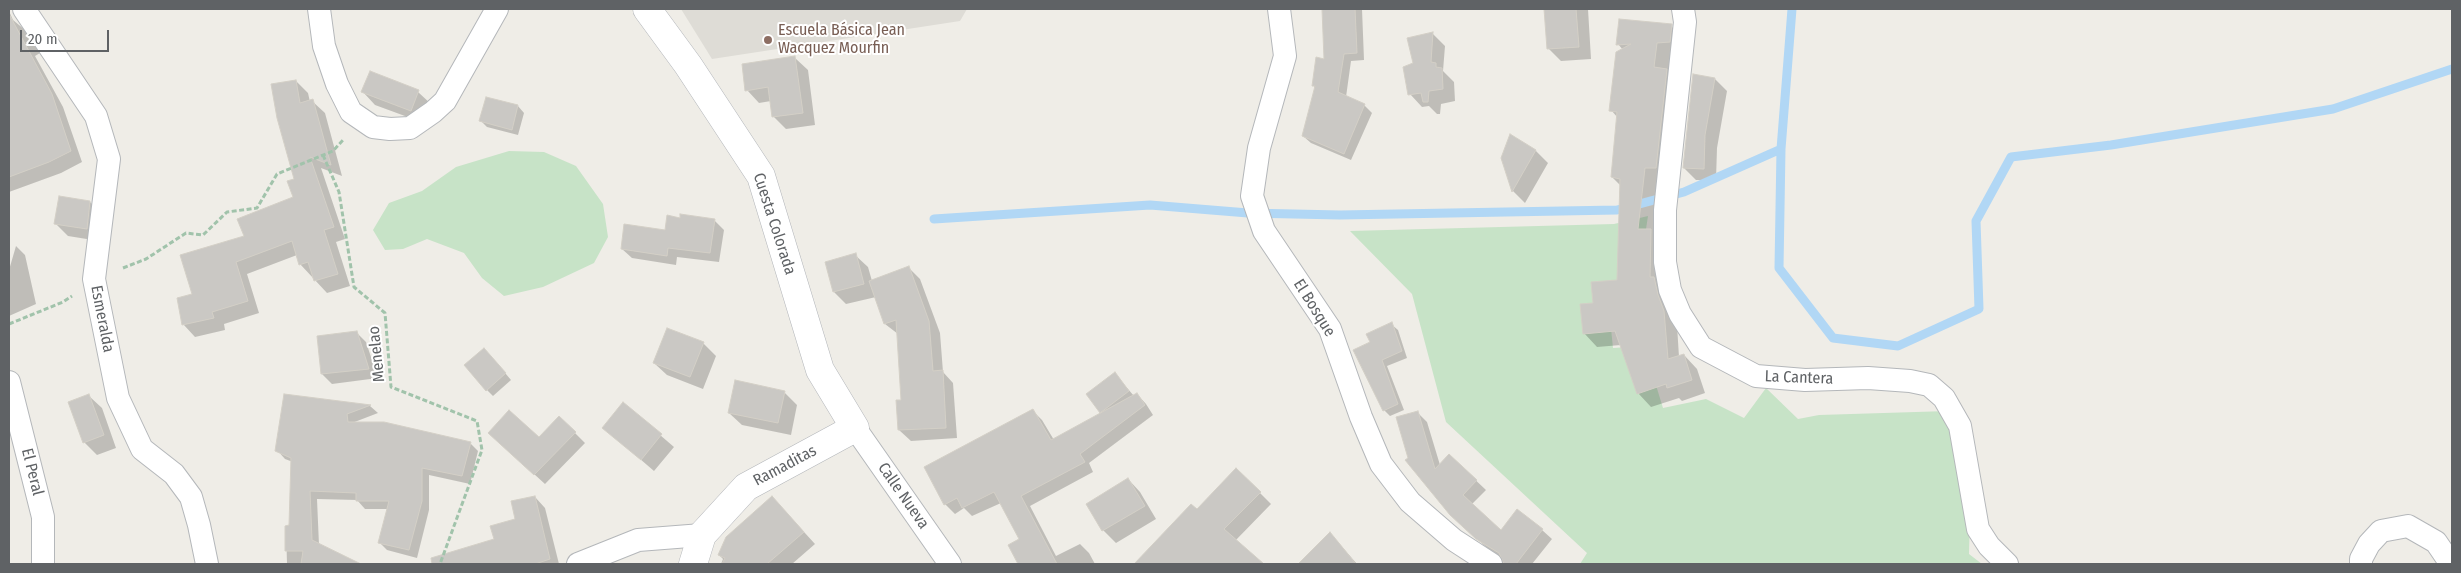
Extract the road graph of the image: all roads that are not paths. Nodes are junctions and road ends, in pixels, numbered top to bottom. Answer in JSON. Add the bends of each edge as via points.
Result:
{"nodes":[{"id":1,"x":24,"y":9,"type":"edge"},
{"id":2,"x":319,"y":9,"type":"edge"},
{"id":3,"x":497,"y":9,"type":"edge"},
{"id":4,"x":647,"y":9,"type":"edge"},
{"id":5,"x":1279,"y":9,"type":"edge"},
{"id":6,"x":1683,"y":9,"type":"edge"},
{"id":7,"x":9,"y":382,"type":"edge"},
{"id":8,"x":855,"y":428,"type":"junction"},
{"id":9,"x":702,"y":535,"type":"junction"},
{"id":10,"x":42,"y":564,"type":"edge"},
{"id":11,"x":207,"y":564,"type":"edge"},
{"id":12,"x":578,"y":564,"type":"edge"},
{"id":13,"x":692,"y":564,"type":"edge"},
{"id":14,"x":950,"y":564,"type":"edge"},
{"id":15,"x":1491,"y":564,"type":"edge"},
{"id":16,"x":2007,"y":564,"type":"edge"},
{"id":17,"x":2361,"y":564,"type":"edge"},
{"id":18,"x":2451,"y":564,"type":"edge"}],
"edges":[{"from":1,"to":11,"type":"street","name":"Esmeralda","via":[[96,116],[108,159],[94,279],[118,398],[142,449],[174,474],[191,497]]},
{"from":2,"to":3,"type":"street","via":[[324,46],[351,112],[373,127],[390,129],[410,128],[444,101]]},
{"from":4,"to":8,"type":"street","name":"Cuesta Colorada","via":[[761,176],[820,370]]},
{"from":5,"to":15,"type":"street","name":"El Bosque","via":[[1285,56],[1259,148],[1252,196],[1264,231],[1330,329],[1381,464],[1410,502],[1454,540]]},
{"from":6,"to":16,"type":"street","name":"La Cantera","via":[[1665,210],[1665,262],[1670,290],[1680,314],[1701,347],[1756,376],[1805,380],[1868,378],[1929,384],[1944,398],[1960,426],[1978,530]]},
{"from":7,"to":10,"type":"street","name":"El Peral","via":[[44,517]]},
{"from":8,"to":9,"type":"street","name":"Ramaditas","via":[[746,487]]},
{"from":8,"to":14,"type":"street","name":"Calle Nueva"},
{"from":9,"to":12,"type":"street","via":[[638,540]]},
{"from":9,"to":13,"type":"street","name":"Ramaditas"},
{"from":17,"to":18,"type":"street","via":[[2369,544],[2382,531],[2408,526],[2436,542]]}]}
